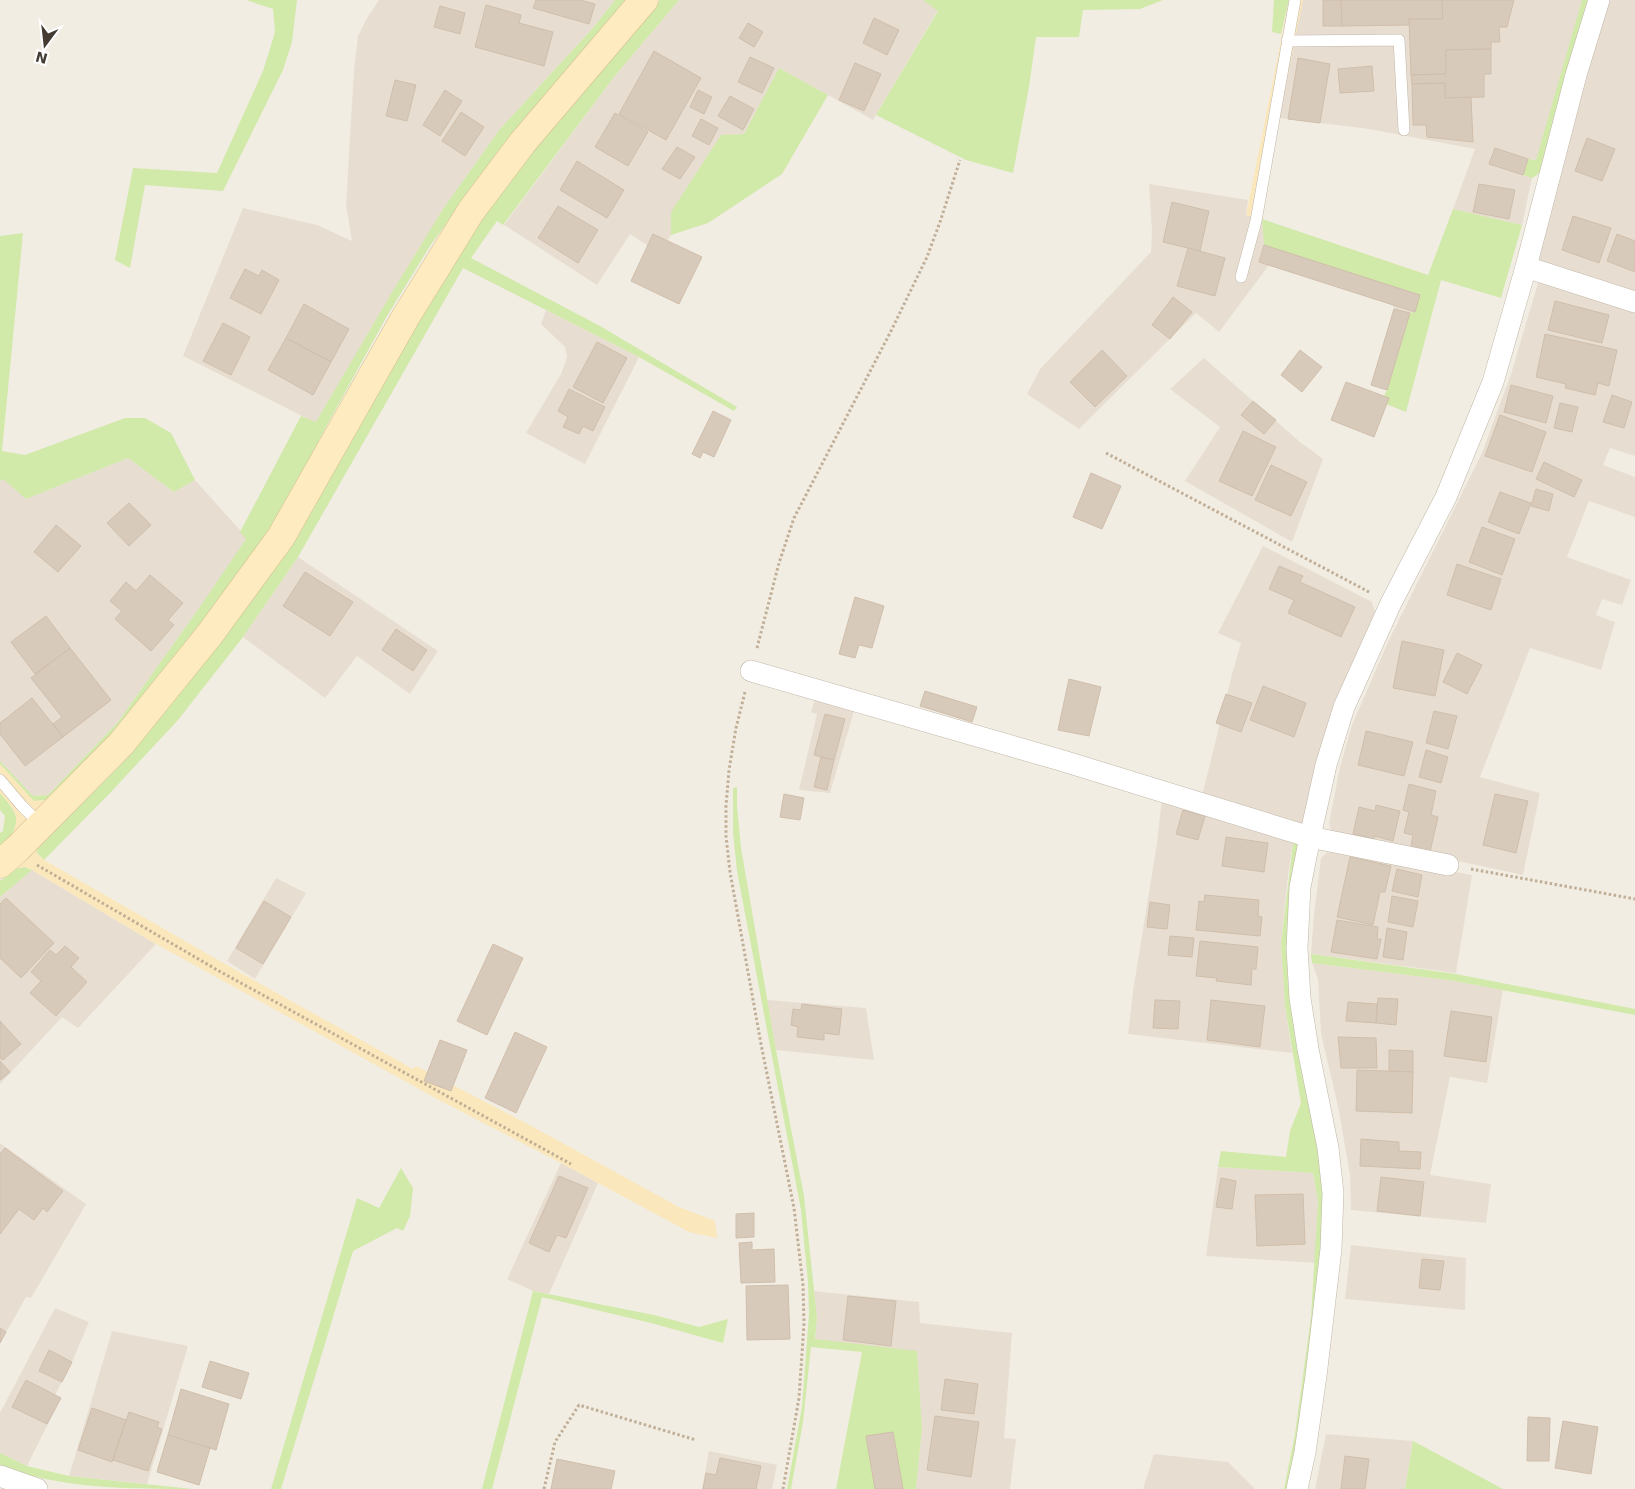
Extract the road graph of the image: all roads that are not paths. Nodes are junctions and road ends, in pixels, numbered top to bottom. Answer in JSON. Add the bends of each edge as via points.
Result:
{"nodes":[{"id":1,"x":644,"y":0,"type":"edge"},
{"id":2,"x":1295,"y":0,"type":"edge"},
{"id":3,"x":1599,"y":0,"type":"edge"},
{"id":4,"x":1287,"y":41,"type":"junction"},
{"id":5,"x":1404,"y":130,"type":"dead end"},
{"id":6,"x":1526,"y":267,"type":"junction"},
{"id":7,"x":1241,"y":278,"type":"dead end"},
{"id":8,"x":1635,"y":302,"type":"edge"},
{"id":9,"x":751,"y":671,"type":"road end"},
{"id":10,"x":0,"y":780,"type":"edge"},
{"id":11,"x":41,"y":825,"type":"junction"},
{"id":12,"x":1310,"y":837,"type":"junction"},
{"id":13,"x":9,"y":856,"type":"edge"},
{"id":14,"x":1448,"y":865,"type":"road end"},
{"id":15,"x":0,"y":1476,"type":"edge"},
{"id":16,"x":37,"y":1489,"type":"edge"},
{"id":17,"x":1297,"y":1489,"type":"edge"}],
"edges":[{"from":1,"to":11,"type":"street","via":[[523,142],[471,211],[405,318],[276,544],[210,634],[121,744]]},
{"from":2,"to":4,"type":"lane"},
{"from":3,"to":6,"type":"street"},
{"from":4,"to":5,"type":"lane","via":[[1399,40]]},
{"from":4,"to":7,"type":"lane","via":[[1256,221]]},
{"from":6,"to":8,"type":"street"},
{"from":6,"to":12,"type":"street","via":[[1493,382],[1446,497],[1391,603],[1344,707],[1326,765]]},
{"from":9,"to":12,"type":"street","via":[[1060,760]]},
{"from":10,"to":11,"type":"lane"},
{"from":11,"to":13,"type":"street"},
{"from":12,"to":14,"type":"street"},
{"from":12,"to":17,"type":"street","via":[[1300,887],[1297,958],[1302,1015],[1328,1148],[1332,1193],[1331,1249],[1316,1376]]},
{"from":15,"to":16,"type":"street"}]}
